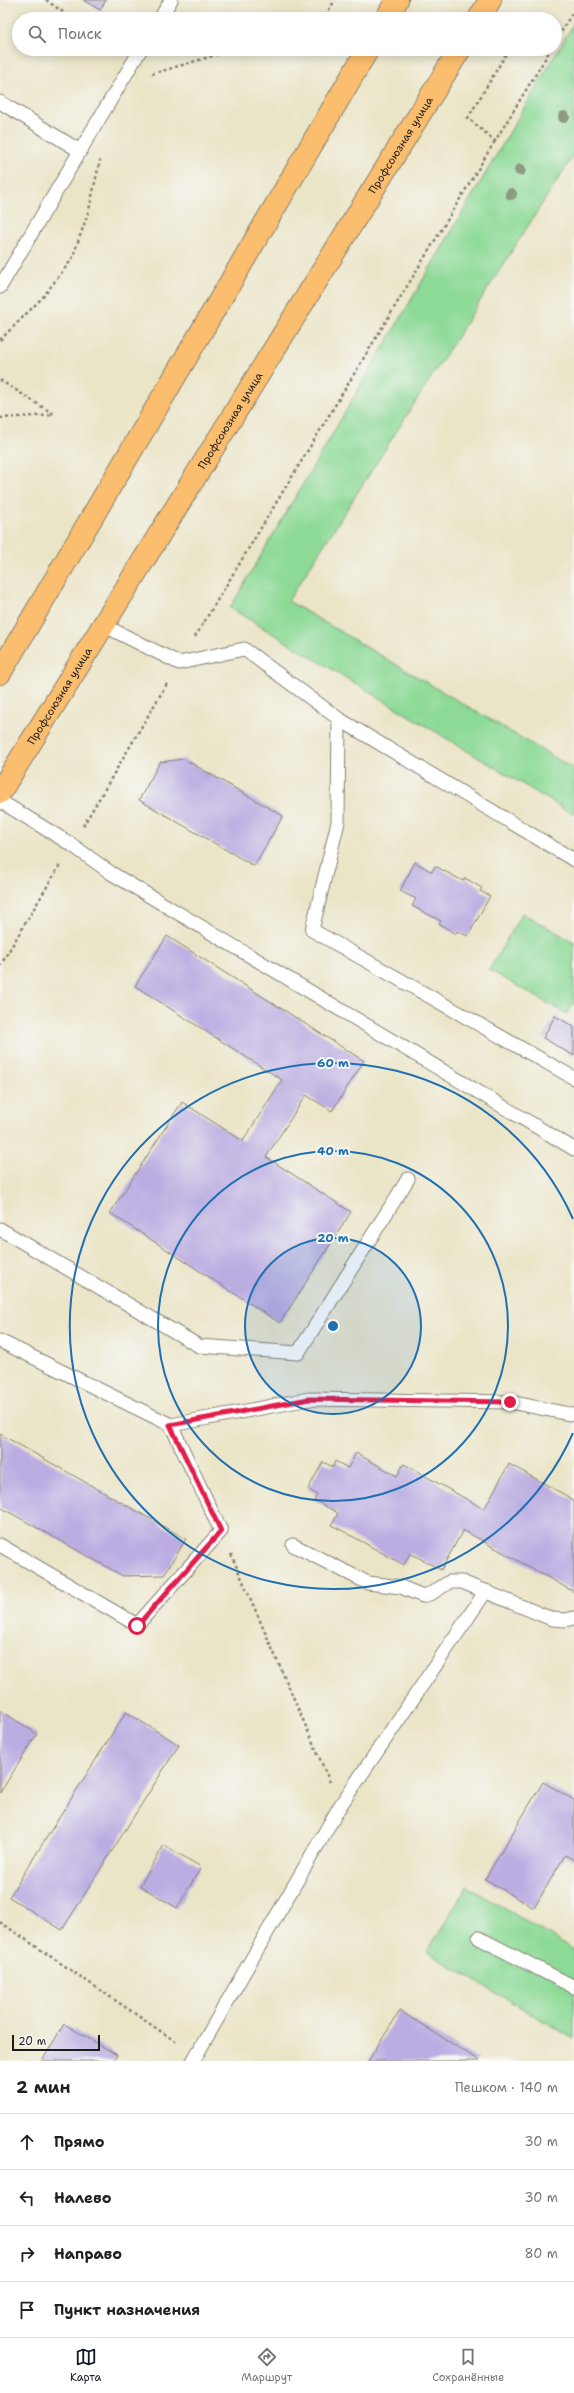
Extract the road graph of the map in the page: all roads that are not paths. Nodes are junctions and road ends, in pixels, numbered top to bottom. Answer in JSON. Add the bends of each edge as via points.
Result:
{"nodes":[{"id":1,"x":171,"y":0,"type":"edge"},
{"id":2,"x":397,"y":0,"type":"edge"},
{"id":3,"x":490,"y":0,"type":"edge"},
{"id":4,"x":164,"y":12,"type":"edge"},
{"id":5,"x":390,"y":12,"type":"edge"},
{"id":6,"x":482,"y":12,"type":"edge"},
{"id":7,"x":138,"y":56,"type":"edge"},
{"id":8,"x":364,"y":56,"type":"edge"},
{"id":9,"x":456,"y":56,"type":"edge"},
{"id":10,"x":0,"y":102,"type":"edge"},
{"id":11,"x":80,"y":151,"type":"junction"},
{"id":12,"x":0,"y":287,"type":"edge"},
{"id":13,"x":103,"y":625,"type":"junction"},
{"id":14,"x":0,"y":674,"type":"edge"},
{"id":15,"x":339,"y":719,"type":"junction"},
{"id":16,"x":0,"y":792,"type":"edge"},
{"id":17,"x":0,"y":801,"type":"edge"},
{"id":18,"x":574,"y":860,"type":"edge"},
{"id":19,"x":574,"y":1078,"type":"edge"},
{"id":20,"x":574,"y":1149,"type":"edge"},
{"id":21,"x":408,"y":1179,"type":"dead end"},
{"id":22,"x":0,"y":1229,"type":"edge"},
{"id":23,"x":0,"y":1341,"type":"edge"},
{"id":24,"x":574,"y":1415,"type":"edge"},
{"id":25,"x":170,"y":1425,"type":"junction"},
{"id":26,"x":293,"y":1544,"type":"dead end"},
{"id":27,"x":0,"y":1545,"type":"edge"},
{"id":28,"x":486,"y":1591,"type":"junction"},
{"id":29,"x":574,"y":1618,"type":"edge"},
{"id":30,"x":479,"y":1938,"type":"dead end"},
{"id":31,"x":574,"y":1987,"type":"edge"},
{"id":32,"x":195,"y":2058,"type":"edge"}],
"edges":[{"from":1,"to":4,"type":"lane"},
{"from":2,"to":5,"type":"main road"},
{"from":3,"to":6,"type":"main road"},
{"from":7,"to":11,"type":"lane"},
{"from":8,"to":14,"type":"main road"},
{"from":9,"to":13,"type":"main road","name":"Профсоюзная улица"},
{"from":10,"to":11,"type":"lane"},
{"from":11,"to":12,"type":"lane"},
{"from":13,"to":15,"type":"lane","via":[[179,663],[244,649]]},
{"from":13,"to":16,"type":"main road","name":"Профсоюзная улица"},
{"from":15,"to":18,"type":"lane"},
{"from":15,"to":19,"type":"lane","via":[[338,822],[312,930]]},
{"from":17,"to":20,"type":"lane","via":[[111,872]]},
{"from":21,"to":22,"type":"lane","via":[[298,1353],[200,1346]]},
{"from":23,"to":25,"type":"lane"},
{"from":24,"to":25,"type":"lane","via":[[510,1402],[309,1399]]},
{"from":25,"to":27,"type":"lane","via":[[221,1531],[137,1626]]},
{"from":26,"to":28,"type":"lane","via":[[368,1583],[401,1587],[423,1596],[449,1582],[462,1582]]},
{"from":28,"to":29,"type":"lane","via":[[552,1619]]},
{"from":28,"to":32,"type":"lane","via":[[340,1806]]},
{"from":30,"to":31,"type":"lane"}]}
